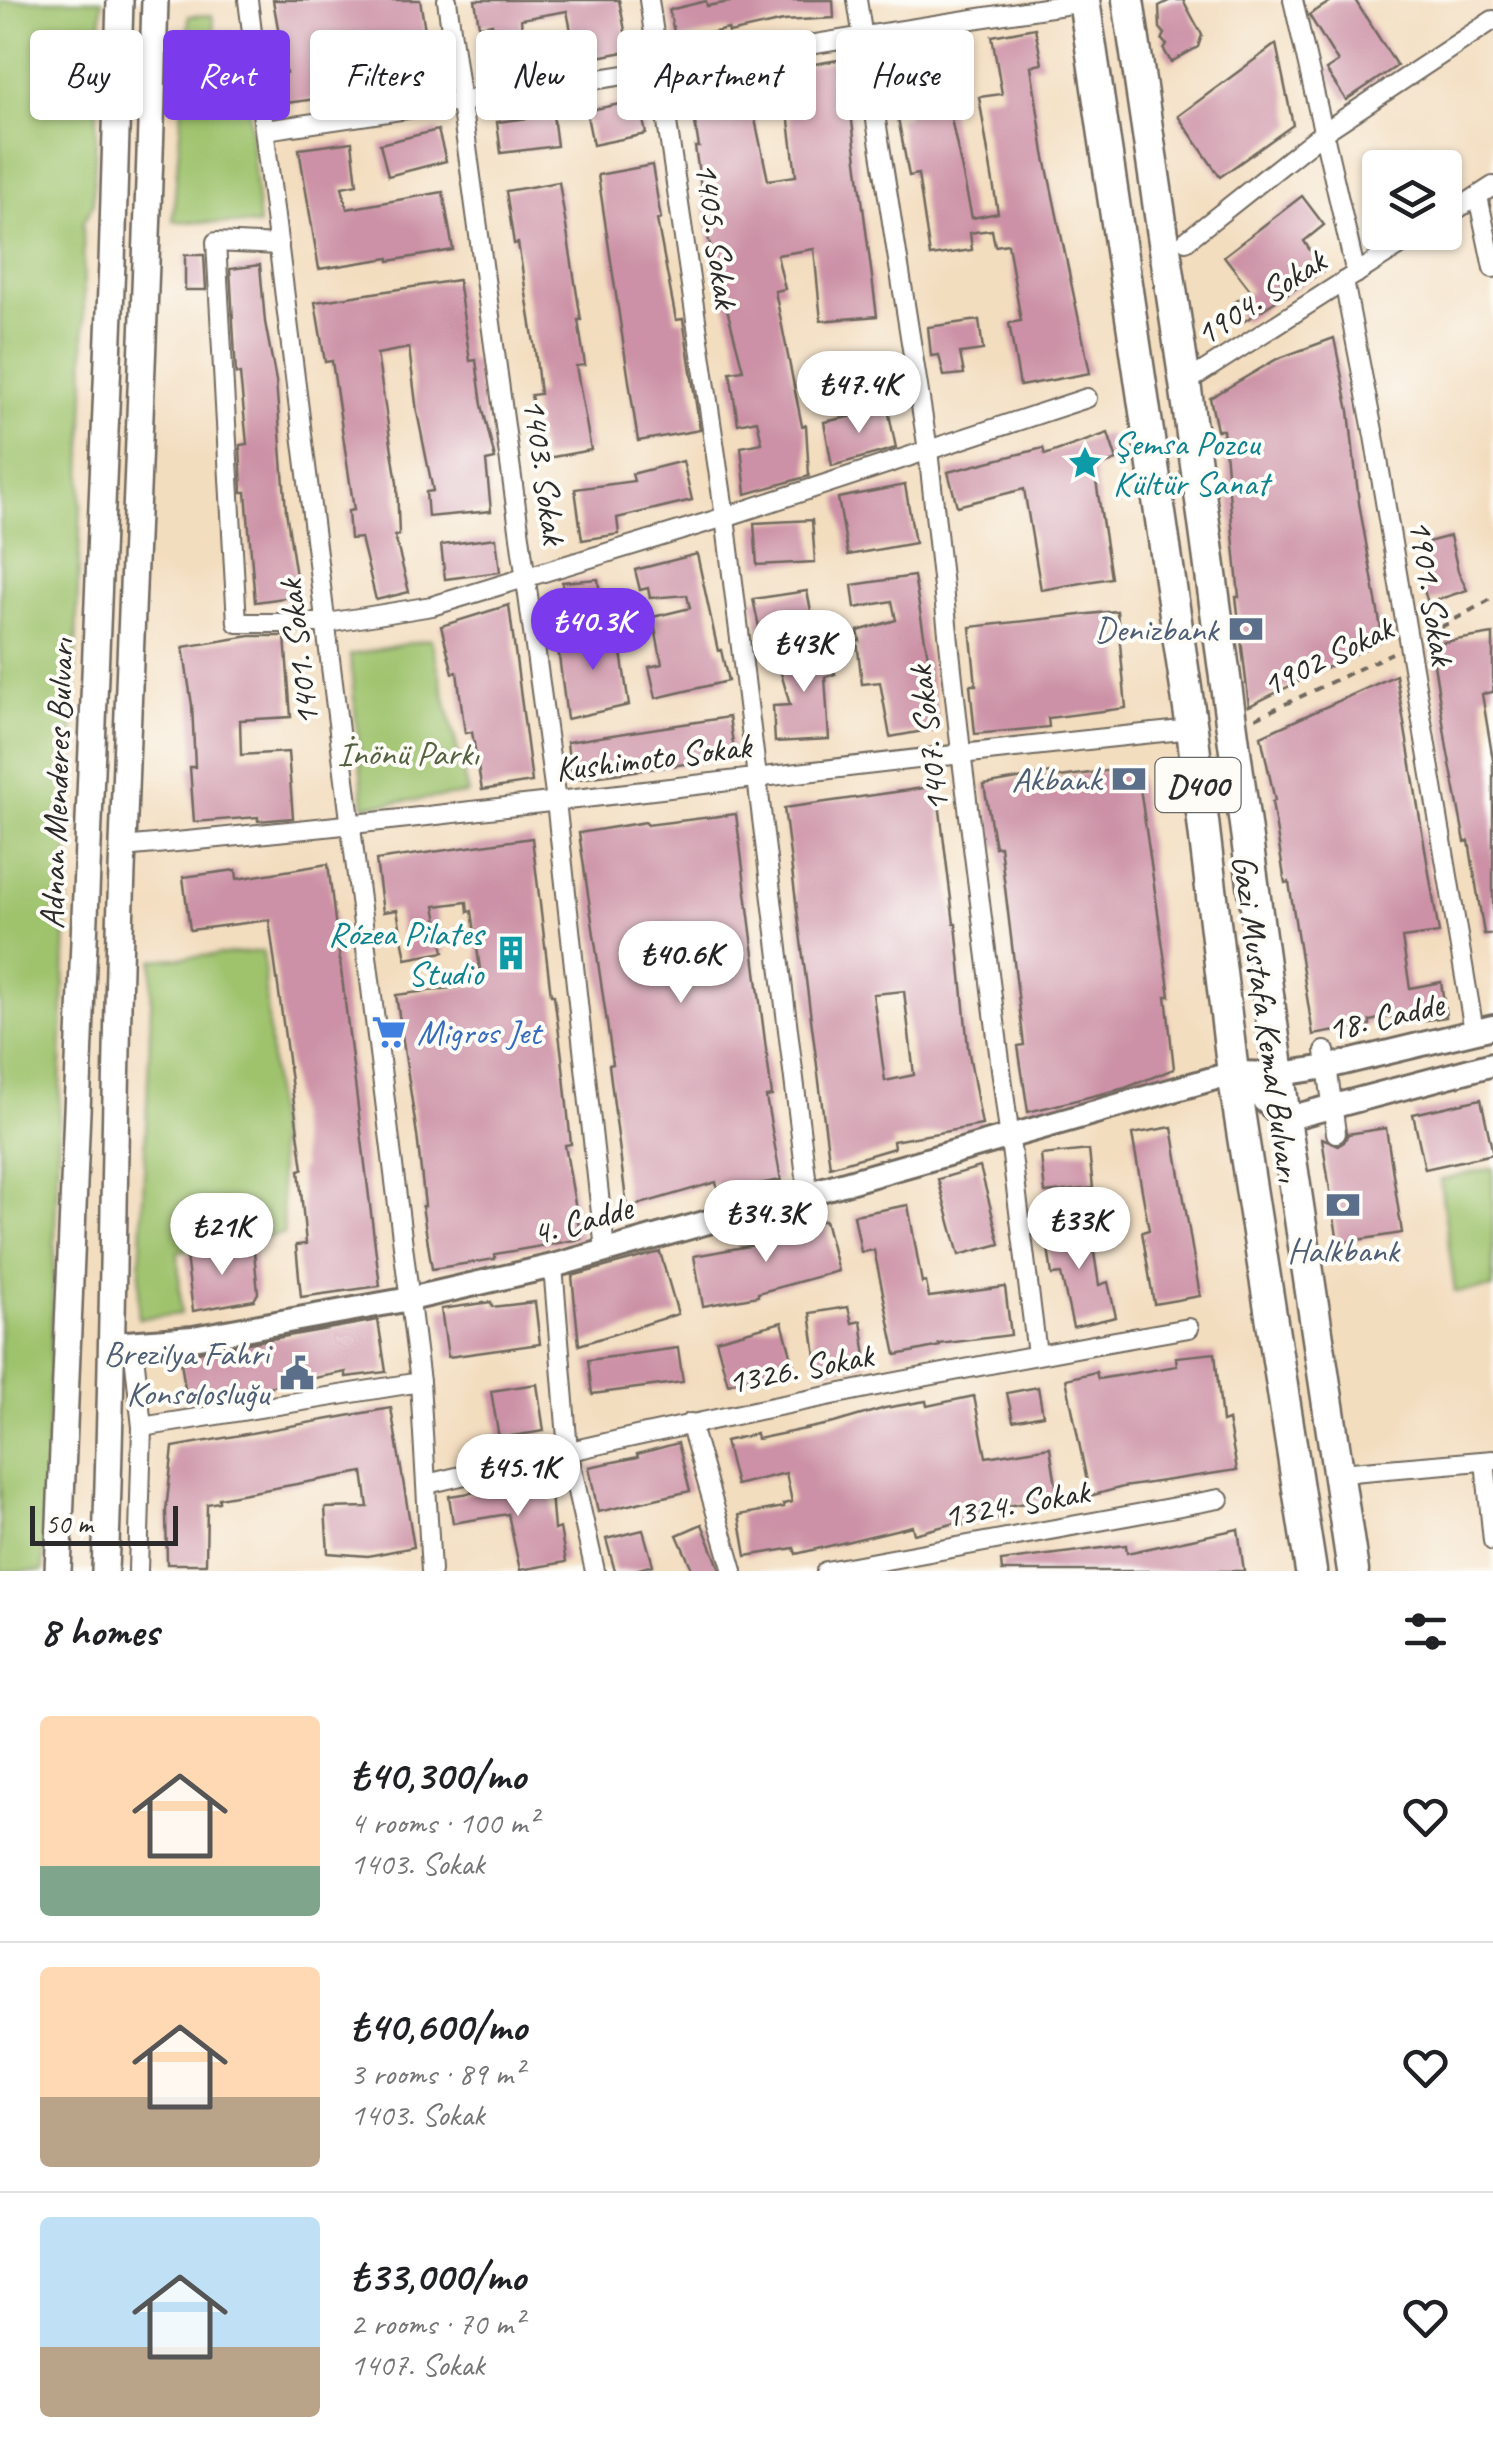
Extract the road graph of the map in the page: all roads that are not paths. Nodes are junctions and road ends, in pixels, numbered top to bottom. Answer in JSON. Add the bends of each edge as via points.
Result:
{"nodes":[{"id":1,"x":120,"y":0,"type":"edge"},
{"id":2,"x":154,"y":0,"type":"edge"},
{"id":3,"x":248,"y":0,"type":"edge"},
{"id":4,"x":447,"y":0,"type":"edge"},
{"id":5,"x":650,"y":0,"type":"edge"},
{"id":6,"x":856,"y":0,"type":"edge"},
{"id":7,"x":1128,"y":0,"type":"edge"},
{"id":8,"x":1086,"y":1,"type":"edge"},
{"id":9,"x":1295,"y":1,"type":"edge"},
{"id":10,"x":1493,"y":20,"type":"edge"},
{"id":11,"x":654,"y":30,"type":"edge"},
{"id":12,"x":861,"y":30,"type":"edge"},
{"id":13,"x":889,"y":30,"type":"edge"},
{"id":14,"x":617,"y":75,"type":"edge"},
{"id":15,"x":463,"y":102,"type":"junction"},
{"id":16,"x":668,"y":120,"type":"edge"},
{"id":17,"x":876,"y":120,"type":"edge"},
{"id":18,"x":264,"y":130,"type":"junction"},
{"id":19,"x":1321,"y":134,"type":"junction"},
{"id":20,"x":1486,"y":191,"type":"edge"},
{"id":21,"x":1462,"y":206,"type":"edge"},
{"id":22,"x":1186,"y":241,"type":"dead end"},
{"id":23,"x":279,"y":245,"type":"junction"},
{"id":24,"x":1393,"y":250,"type":"edge"},
{"id":25,"x":1493,"y":268,"type":"edge"},
{"id":26,"x":1350,"y":278,"type":"junction"},
{"id":27,"x":1185,"y":383,"type":"junction"},
{"id":28,"x":1087,"y":398,"type":"dead end"},
{"id":29,"x":928,"y":450,"type":"junction"},
{"id":30,"x":724,"y":517,"type":"junction"},
{"id":31,"x":526,"y":577,"type":"junction"},
{"id":32,"x":328,"y":623,"type":"junction"},
{"id":33,"x":1192,"y":729,"type":"junction"},
{"id":34,"x":962,"y":752,"type":"junction"},
{"id":35,"x":758,"y":778,"type":"junction"},
{"id":36,"x":556,"y":801,"type":"junction"},
{"id":37,"x":350,"y":827,"type":"junction"},
{"id":38,"x":122,"y":847,"type":"junction"},
{"id":39,"x":1484,"y":1029,"type":"edge"},
{"id":40,"x":1326,"y":1059,"type":"junction"},
{"id":41,"x":1493,"y":1064,"type":"edge"},
{"id":42,"x":1233,"y":1073,"type":"junction"},
{"id":43,"x":1281,"y":1074,"type":"junction"},
{"id":44,"x":1332,"y":1105,"type":"junction"},
{"id":45,"x":1285,"y":1119,"type":"junction"},
{"id":46,"x":1336,"y":1133,"type":"dead end"},
{"id":47,"x":1008,"y":1136,"type":"junction"},
{"id":48,"x":808,"y":1194,"type":"junction"},
{"id":49,"x":605,"y":1250,"type":"junction"},
{"id":50,"x":553,"y":1266,"type":"junction"},
{"id":51,"x":410,"y":1298,"type":"junction"},
{"id":52,"x":1189,"y":1328,"type":"dead end"},
{"id":53,"x":123,"y":1344,"type":"junction"},
{"id":54,"x":1038,"y":1354,"type":"junction"},
{"id":55,"x":420,"y":1382,"type":"junction"},
{"id":56,"x":690,"y":1423,"type":"junction"},
{"id":57,"x":142,"y":1427,"type":"junction"},
{"id":58,"x":568,"y":1451,"type":"junction"},
{"id":59,"x":1489,"y":1460,"type":"edge"},
{"id":60,"x":1340,"y":1474,"type":"junction"},
{"id":61,"x":427,"y":1484,"type":"junction"},
{"id":62,"x":1219,"y":1499,"type":"dead end"},
{"id":63,"x":1493,"y":1540,"type":"edge"},
{"id":64,"x":58,"y":1571,"type":"edge"},
{"id":65,"x":105,"y":1571,"type":"edge"},
{"id":66,"x":138,"y":1571,"type":"edge"},
{"id":67,"x":431,"y":1571,"type":"edge"},
{"id":68,"x":594,"y":1571,"type":"edge"},
{"id":69,"x":733,"y":1571,"type":"edge"},
{"id":70,"x":826,"y":1571,"type":"edge"},
{"id":71,"x":1312,"y":1571,"type":"edge"},
{"id":72,"x":1353,"y":1571,"type":"edge"}],
"edges":[{"from":1,"to":64,"type":"main road","name":"Adnan Menderes Bulvarı"},
{"from":2,"to":38,"type":"main road","name":"Adnan Menderes Bulvarı"},
{"from":3,"to":18,"type":"street","name":"1401. Sokak"},
{"from":4,"to":15,"type":"street","name":"1403. Sokak"},
{"from":5,"to":11,"type":"street","name":"1405. Sokak"},
{"from":6,"to":12,"type":"street","name":"1407. Sokak"},
{"from":7,"to":27,"type":"highway","name":"Gazi Mustafa Kemal Bulvarı","number":"D400"},
{"from":8,"to":13,"type":"street"},
{"from":8,"to":33,"type":"highway","name":"Gazi Mustafa Kemal Bulvarı","number":"D400"},
{"from":9,"to":19,"type":"street","name":"1901. Sokak"},
{"from":10,"to":19,"type":"street"},
{"from":14,"to":15,"type":"street"},
{"from":15,"to":18,"type":"street"},
{"from":15,"to":31,"type":"street","name":"1403. Sokak"},
{"from":16,"to":30,"type":"street","name":"1405. Sokak"},
{"from":17,"to":29,"type":"street","name":"1407. Sokak"},
{"from":18,"to":23,"type":"street","name":"1401. Sokak"},
{"from":19,"to":22,"type":"street"},
{"from":19,"to":26,"type":"street","name":"1901. Sokak"},
{"from":20,"to":21,"type":"street"},
{"from":20,"to":25,"type":"street"},
{"from":23,"to":32,"type":"street","name":"1401. Sokak"},
{"from":23,"to":32,"type":"street","via":[[216,242],[237,623]]},
{"from":24,"to":26,"type":"street","name":"1904. Sokak"},
{"from":26,"to":27,"type":"street","name":"1904. Sokak"},
{"from":26,"to":39,"type":"street","name":"1901. Sokak","via":[[1408,645]]},
{"from":27,"to":43,"type":"highway","name":"Gazi Mustafa Kemal Bulvarı","number":"D400"},
{"from":28,"to":29,"type":"street"},
{"from":29,"to":30,"type":"street"},
{"from":29,"to":34,"type":"street","name":"1407. Sokak"},
{"from":30,"to":31,"type":"street"},
{"from":30,"to":35,"type":"street","name":"1405. Sokak"},
{"from":31,"to":32,"type":"street","via":[[432,606]]},
{"from":31,"to":36,"type":"street","name":"1403. Sokak"},
{"from":32,"to":37,"type":"street","name":"1401. Sokak"},
{"from":33,"to":34,"type":"street","name":"Kushimoto Sokak"},
{"from":33,"to":42,"type":"highway","name":"Gazi Mustafa Kemal Bulvarı","number":"D400"},
{"from":34,"to":35,"type":"street","name":"Kushimoto Sokak"},
{"from":34,"to":47,"type":"street","name":"1407. Sokak"},
{"from":35,"to":36,"type":"street","name":"Kushimoto Sokak"},
{"from":35,"to":48,"type":"street","name":"1405. Sokak"},
{"from":36,"to":37,"type":"street","name":"Kushimoto Sokak"},
{"from":36,"to":49,"type":"street","name":"1403. Sokak"},
{"from":37,"to":38,"type":"street","name":"Kushimoto Sokak"},
{"from":37,"to":51,"type":"street","name":"1401. Sokak"},
{"from":38,"to":53,"type":"main road","name":"Adnan Menderes Bulvarı"},
{"from":39,"to":40,"type":"street","name":"18. Cadde"},
{"from":40,"to":43,"type":"street","name":"18. Cadde"},
{"from":40,"to":44,"type":"street"},
{"from":41,"to":44,"type":"street","name":"18. Cadde"},
{"from":42,"to":43,"type":"street","name":"18. Cadde"},
{"from":42,"to":45,"type":"street"},
{"from":42,"to":47,"type":"street","name":"4. Cadde"},
{"from":42,"to":71,"type":"highway","name":"Gazi Mustafa Kemal Bulvarı","number":"D400"},
{"from":43,"to":45,"type":"highway","name":"Gazi Mustafa Kemal Bulvarı","number":"D400"},
{"from":44,"to":45,"type":"street","name":"18. Cadde"},
{"from":44,"to":46,"type":"street"},
{"from":45,"to":60,"type":"highway","name":"Gazi Mustafa Kemal Bulvarı","number":"D400"},
{"from":47,"to":48,"type":"street","name":"4. Cadde"},
{"from":47,"to":54,"type":"street","name":"1407. Sokak"},
{"from":48,"to":49,"type":"street","name":"4. Cadde"},
{"from":49,"to":50,"type":"street","name":"4. Cadde"},
{"from":50,"to":51,"type":"street","name":"4. Cadde"},
{"from":50,"to":58,"type":"street"},
{"from":51,"to":53,"type":"street","name":"4. Cadde","via":[[193,1338]]},
{"from":51,"to":55,"type":"street","name":"1401. Sokak"},
{"from":52,"to":54,"type":"street","name":"1326. Sokak"},
{"from":53,"to":57,"type":"street"},
{"from":53,"to":65,"type":"main road","name":"Adnan Menderes Bulvarı"},
{"from":54,"to":56,"type":"street","name":"1326. Sokak"},
{"from":55,"to":57,"type":"street"},
{"from":55,"to":61,"type":"street","name":"1401. Sokak"},
{"from":56,"to":58,"type":"street","name":"1326. Sokak"},
{"from":56,"to":69,"type":"street"},
{"from":57,"to":66,"type":"street"},
{"from":58,"to":61,"type":"street","name":"1326. Sokak"},
{"from":58,"to":68,"type":"street"},
{"from":59,"to":60,"type":"street"},
{"from":59,"to":63,"type":"street"},
{"from":60,"to":72,"type":"highway","name":"Gazi Mustafa Kemal Bulvarı","number":"D400"},
{"from":61,"to":67,"type":"street","name":"1401. Sokak"},
{"from":62,"to":70,"type":"street","name":"1324. Sokak"}]}
